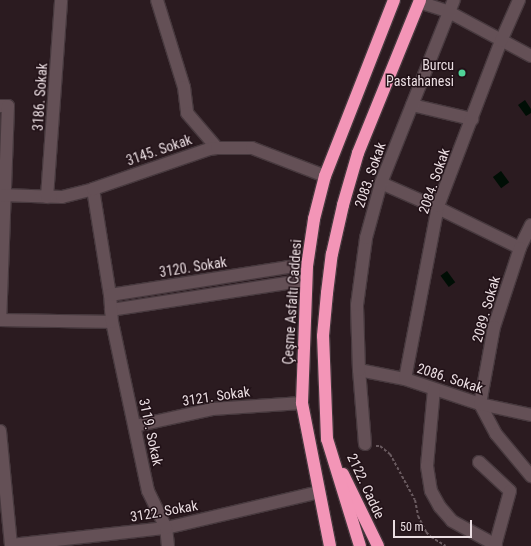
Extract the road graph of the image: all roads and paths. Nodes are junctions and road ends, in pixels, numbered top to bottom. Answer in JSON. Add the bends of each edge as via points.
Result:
{"nodes":[{"id":1,"x":61,"y":0,"type":"edge"},
{"id":2,"x":157,"y":0,"type":"edge"},
{"id":3,"x":394,"y":0,"type":"edge"},
{"id":4,"x":454,"y":0,"type":"edge"},
{"id":5,"x":519,"y":0,"type":"edge"},
{"id":6,"x":419,"y":1,"type":"edge"},
{"id":7,"x":449,"y":12,"type":"junction"},
{"id":8,"x":501,"y":41,"type":"junction"},
{"id":9,"x":531,"y":56,"type":"edge"},
{"id":10,"x":412,"y":105,"type":"junction"},
{"id":11,"x":4,"y":106,"type":"edge"},
{"id":12,"x":472,"y":119,"type":"junction"},
{"id":13,"x":217,"y":148,"type":"junction"},
{"id":14,"x":325,"y":176,"type":"junction"},
{"id":15,"x":381,"y":183,"type":"junction"},
{"id":16,"x":93,"y":189,"type":"junction"},
{"id":17,"x":2,"y":195,"type":"edge"},
{"id":18,"x":47,"y":197,"type":"junction"},
{"id":19,"x":438,"y":208,"type":"junction"},
{"id":20,"x":531,"y":225,"type":"edge"},
{"id":21,"x":520,"y":248,"type":"junction"},
{"id":22,"x":307,"y":266,"type":"junction"},
{"id":23,"x":306,"y":280,"type":"junction"},
{"id":24,"x":110,"y":295,"type":"junction"},
{"id":25,"x":111,"y":310,"type":"junction"},
{"id":26,"x":0,"y":320,"type":"edge"},
{"id":27,"x":112,"y":322,"type":"junction"},
{"id":28,"x":359,"y":370,"type":"junction"},
{"id":29,"x":405,"y":379,"type":"junction"},
{"id":30,"x":434,"y":389,"type":"junction"},
{"id":31,"x":302,"y":403,"type":"junction"},
{"id":32,"x":480,"y":404,"type":"junction"},
{"id":33,"x":531,"y":415,"type":"edge"},
{"id":34,"x":135,"y":426,"type":"junction"},
{"id":35,"x":0,"y":431,"type":"edge"},
{"id":36,"x":327,"y":439,"type":"junction"},
{"id":37,"x":365,"y":444,"type":"joint"},
{"id":38,"x":479,"y":462,"type":"dead end"},
{"id":39,"x":531,"y":476,"type":"edge"},
{"id":40,"x":319,"y":492,"type":"junction"},
{"id":41,"x":3,"y":496,"type":"edge"},
{"id":42,"x":324,"y":523,"type":"junction"},
{"id":43,"x":166,"y":528,"type":"junction"},
{"id":44,"x":11,"y":545,"type":"edge"},
{"id":45,"x":168,"y":546,"type":"edge"},
{"id":46,"x":322,"y":546,"type":"edge"},
{"id":47,"x":330,"y":546,"type":"edge"},
{"id":48,"x":360,"y":546,"type":"edge"},
{"id":49,"x":378,"y":546,"type":"edge"},
{"id":50,"x":446,"y":546,"type":"edge"},
{"id":51,"x":496,"y":546,"type":"edge"}],
"edges":[{"from":1,"to":18,"type":"street","name":"3186. Sokak"},
{"from":2,"to":13,"type":"street","via":[[184,87],[187,113]]},
{"from":3,"to":14,"type":"highway","name":"Çeşme Asfaltı Caddesi"},
{"from":4,"to":7,"type":"street","name":"2083. Sokak"},
{"from":5,"to":8,"type":"street","name":"2084. Sokak"},
{"from":6,"to":7,"type":"street"},
{"from":6,"to":36,"type":"highway","via":[[358,153],[332,254],[324,336]]},
{"from":7,"to":8,"type":"street"},
{"from":7,"to":10,"type":"street","name":"2083. Sokak"},
{"from":8,"to":9,"type":"street"},
{"from":8,"to":12,"type":"street","name":"2084. Sokak"},
{"from":10,"to":12,"type":"street"},
{"from":10,"to":15,"type":"street","name":"2083. Sokak"},
{"from":11,"to":17,"type":"street"},
{"from":12,"to":19,"type":"street","name":"2084. Sokak"},
{"from":13,"to":14,"type":"street","name":"3145. Sokak","via":[[252,148]]},
{"from":13,"to":16,"type":"street","name":"3145. Sokak"},
{"from":14,"to":22,"type":"highway","name":"Çeşme Asfaltı Caddesi","via":[[314,219]]},
{"from":15,"to":19,"type":"street"},
{"from":15,"to":28,"type":"street","name":"2083. Sokak","via":[[366,238],[357,305]]},
{"from":16,"to":18,"type":"street","name":"3145. Sokak","via":[[62,197]]},
{"from":16,"to":24,"type":"street"},
{"from":17,"to":18,"type":"street","name":"3145. Sokak"},
{"from":17,"to":26,"type":"street"},
{"from":19,"to":21,"type":"street"},
{"from":19,"to":29,"type":"street","name":"2084. Sokak"},
{"from":20,"to":21,"type":"street","name":"2089. Sokak"},
{"from":21,"to":32,"type":"street","name":"2089. Sokak","via":[[494,327]]},
{"from":22,"to":23,"type":"highway","name":"Çeşme Asfaltı Caddesi"},
{"from":22,"to":24,"type":"street","name":"3120. Sokak"},
{"from":23,"to":25,"type":"street"},
{"from":23,"to":31,"type":"highway","name":"Çeşme Asfaltı Caddesi"},
{"from":24,"to":25,"type":"street"},
{"from":25,"to":27,"type":"street"},
{"from":26,"to":27,"type":"street"},
{"from":27,"to":34,"type":"street","name":"3119. Sokak"},
{"from":28,"to":29,"type":"street","name":"2086. Sokak"},
{"from":28,"to":37,"type":"street","name":"2083. Sokak"},
{"from":29,"to":30,"type":"street","name":"2086. Sokak"},
{"from":30,"to":32,"type":"street","name":"2086. Sokak"},
{"from":30,"to":51,"type":"street","via":[[427,466],[432,491],[440,507],[452,521]]},
{"from":31,"to":34,"type":"street","name":"3121. Sokak","via":[[212,409]]},
{"from":31,"to":40,"type":"highway","name":"Çeşme Asfaltı Caddesi"},
{"from":32,"to":33,"type":"street","name":"2086. Sokak"},
{"from":32,"to":39,"type":"street","via":[[496,434]]},
{"from":34,"to":43,"type":"street","name":"3119. Sokak","via":[[148,491]]},
{"from":35,"to":41,"type":"street"},
{"from":36,"to":48,"type":"highway"},
{"from":36,"to":49,"type":"highway","name":"2122. Cadde"},
{"from":37,"to":50,"type":"path","via":[[380,446],[390,454],[415,500],[421,524],[431,537]]},
{"from":38,"to":51,"type":"street","via":[[510,491]]},
{"from":40,"to":42,"type":"highway","name":"Çeşme Asfaltı Caddesi"},
{"from":40,"to":43,"type":"street","name":"3122. Sokak"},
{"from":41,"to":44,"type":"street"},
{"from":42,"to":46,"type":"highway"},
{"from":42,"to":47,"type":"highway","name":"Çeşme Asfaltı Caddesi"},
{"from":43,"to":44,"type":"street","name":"3122. Sokak"},
{"from":43,"to":45,"type":"street","name":"3119. Sokak"}]}
